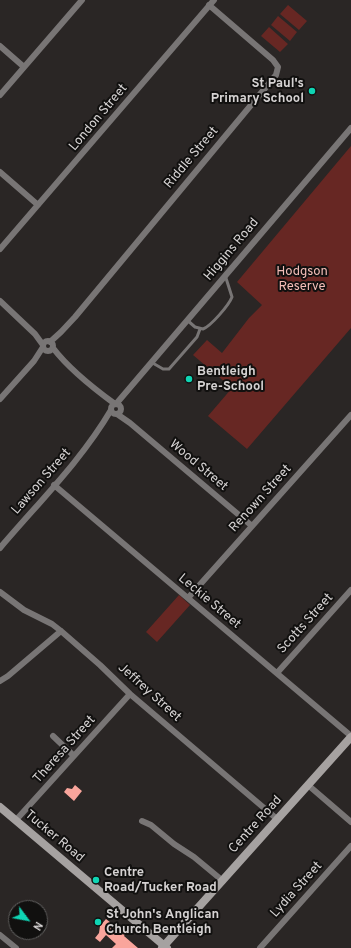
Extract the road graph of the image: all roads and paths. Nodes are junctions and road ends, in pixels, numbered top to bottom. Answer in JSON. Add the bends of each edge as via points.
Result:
{"nodes":[{"id":1,"x":82,"y":0,"type":"edge"},
{"id":2,"x":212,"y":2,"type":"edge"},
{"id":3,"x":0,"y":46,"type":"edge"},
{"id":4,"x":24,"y":67,"type":"junction"},
{"id":5,"x":0,"y":95,"type":"edge"},
{"id":6,"x":351,"y":128,"type":"edge"},
{"id":7,"x":0,"y":172,"type":"edge"},
{"id":8,"x":38,"y":205,"type":"junction"},
{"id":9,"x":0,"y":249,"type":"edge"},
{"id":10,"x":225,"y":275,"type":"junction"},
{"id":11,"x":0,"y":301,"type":"edge"},
{"id":12,"x":186,"y":320,"type":"junction"},
{"id":13,"x":200,"y":329,"type":"junction"},
{"id":14,"x":48,"y":346,"type":"junction"},
{"id":15,"x":151,"y":362,"type":"junction"},
{"id":16,"x":0,"y":400,"type":"edge"},
{"id":17,"x":116,"y":409,"type":"junction"},
{"id":18,"x":351,"y":415,"type":"edge"},
{"id":19,"x":54,"y":485,"type":"junction"},
{"id":20,"x":252,"y":526,"type":"junction"},
{"id":21,"x":0,"y":548,"type":"edge"},
{"id":22,"x":351,"y":590,"type":"edge"},
{"id":23,"x":0,"y":592,"type":"edge"},
{"id":24,"x":188,"y":598,"type":"junction"},
{"id":25,"x":61,"y":631,"type":"junction"},
{"id":26,"x":277,"y":673,"type":"junction"},
{"id":27,"x":0,"y":681,"type":"edge"},
{"id":28,"x":130,"y":694,"type":"junction"},
{"id":29,"x":53,"y":736,"type":"dead end"},
{"id":30,"x":351,"y":736,"type":"edge"},
{"id":31,"x":74,"y":756,"type":"junction"},
{"id":32,"x":308,"y":785,"type":"junction"},
{"id":33,"x":0,"y":807,"type":"edge"},
{"id":34,"x":277,"y":819,"type":"junction"},
{"id":35,"x":16,"y":820,"type":"junction"},
{"id":36,"x":142,"y":821,"type":"dead end"},
{"id":37,"x":351,"y":822,"type":"edge"},
{"id":38,"x":351,"y":846,"type":"edge"},
{"id":39,"x":223,"y":881,"type":"junction"},
{"id":40,"x":0,"y":935,"type":"edge"},
{"id":41,"x":164,"y":947,"type":"edge"},
{"id":42,"x":16,"y":948,"type":"edge"},
{"id":43,"x":260,"y":948,"type":"edge"}],
"edges":[{"from":1,"to":4,"type":"street"},
{"from":2,"to":8,"type":"street","name":"London Street"},
{"from":2,"to":14,"type":"street","name":"Riddle Street","via":[[273,60],[278,67],[276,75],[124,259]]},
{"from":3,"to":4,"type":"street"},
{"from":4,"to":5,"type":"street"},
{"from":6,"to":10,"type":"street","name":"Higgins Road"},
{"from":7,"to":8,"type":"street"},
{"from":8,"to":9,"type":"street","name":"London Street"},
{"from":10,"to":12,"type":"street","name":"Higgins Road"},
{"from":10,"to":13,"type":"lane","via":[[232,294],[231,300],[208,326]]},
{"from":11,"to":14,"type":"street","name":"Wood Street"},
{"from":12,"to":13,"type":"lane"},
{"from":12,"to":15,"type":"street","name":"Higgins Road"},
{"from":13,"to":15,"type":"lane","via":[[197,337],[169,369],[163,370]]},
{"from":14,"to":16,"type":"street","name":"Riddle Street"},
{"from":14,"to":17,"type":"street","name":"Wood Street"},
{"from":15,"to":17,"type":"street","name":"Higgins Road"},
{"from":17,"to":19,"type":"street","name":"Lawson Street"},
{"from":17,"to":20,"type":"street","name":"Wood Street"},
{"from":18,"to":20,"type":"street","name":"Renown Street"},
{"from":19,"to":21,"type":"street","name":"Lawson Street"},
{"from":19,"to":24,"type":"street","name":"Leckie Street"},
{"from":20,"to":24,"type":"street","name":"Renown Street"},
{"from":22,"to":26,"type":"street","name":"Scotts Street"},
{"from":23,"to":25,"type":"street","name":"Jeffrey Street","via":[[24,610]]},
{"from":24,"to":26,"type":"street","name":"Leckie Street"},
{"from":25,"to":27,"type":"street"},
{"from":25,"to":28,"type":"street","name":"Jeffrey Street"},
{"from":26,"to":30,"type":"street","name":"Leckie Street"},
{"from":28,"to":31,"type":"street","name":"Theresa Street"},
{"from":28,"to":34,"type":"street","name":"Jeffrey Street"},
{"from":29,"to":31,"type":"street"},
{"from":30,"to":32,"type":"main road","name":"Centre Road"},
{"from":31,"to":35,"type":"street","name":"Theresa Street"},
{"from":32,"to":34,"type":"main road","name":"Centre Road"},
{"from":32,"to":37,"type":"street"},
{"from":33,"to":35,"type":"main road","name":"Tucker Road"},
{"from":34,"to":39,"type":"main road","name":"Centre Road"},
{"from":35,"to":41,"type":"main road","name":"Tucker Road"},
{"from":36,"to":39,"type":"street","via":[[151,825]]},
{"from":38,"to":43,"type":"street","name":"Lydia Street"},
{"from":39,"to":41,"type":"main road","name":"Centre Road"},
{"from":40,"to":42,"type":"street"}]}
